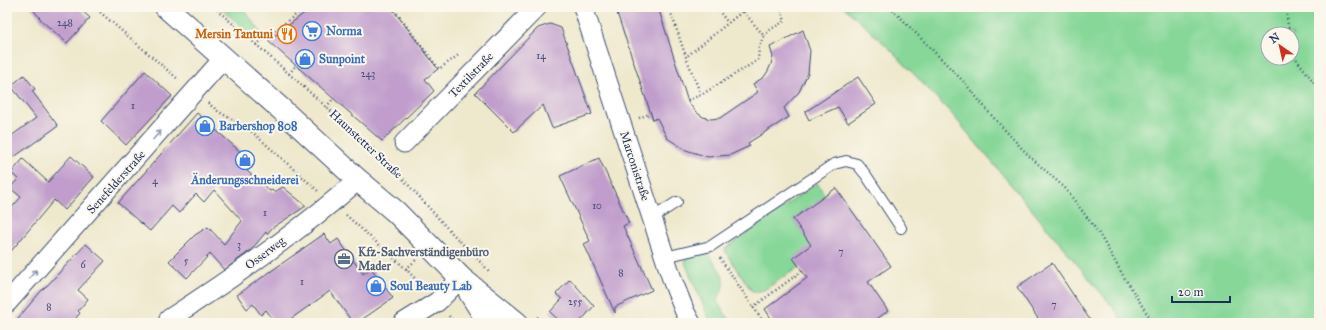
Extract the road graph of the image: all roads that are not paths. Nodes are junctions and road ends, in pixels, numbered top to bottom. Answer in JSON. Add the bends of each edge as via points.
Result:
{"nodes":[{"id":1,"x":166,"y":7,"type":"edge"},
{"id":2,"x":537,"y":7,"type":"edge"},
{"id":3,"x":583,"y":7,"type":"edge"},
{"id":4,"x":224,"y":59,"type":"junction"},
{"id":5,"x":404,"y":143,"type":"dead end"},
{"id":6,"x":358,"y":180,"type":"junction"},
{"id":7,"x":677,"y":202,"type":"dead end"},
{"id":8,"x":652,"y":218,"type":"junction"},
{"id":9,"x":901,"y":228,"type":"dead end"},
{"id":10,"x":665,"y":257,"type":"junction"},
{"id":11,"x":461,"y":278,"type":"junction"},
{"id":12,"x":7,"y":303,"type":"edge"},
{"id":13,"x":525,"y":318,"type":"edge"},
{"id":14,"x":168,"y":319,"type":"dead end"},
{"id":15,"x":403,"y":323,"type":"edge"},
{"id":16,"x":489,"y":323,"type":"edge"},
{"id":17,"x":690,"y":323,"type":"edge"}],
"edges":[{"from":1,"to":4,"type":"main road"},
{"from":2,"to":5,"type":"street","name":"Textilstraße"},
{"from":3,"to":8,"type":"street","name":"Marconistraße"},
{"from":4,"to":6,"type":"main road"},
{"from":12,"to":4,"type":"street","name":"Senefelderstraße","one_way":true},
{"from":6,"to":11,"type":"main road","via":[[396,212]]},
{"from":6,"to":14,"type":"street","name":"Osserweg","via":[[332,203],[231,279]]},
{"from":7,"to":8,"type":"lane"},
{"from":8,"to":10,"type":"street","name":"Marconistraße"},
{"from":9,"to":10,"type":"lane","via":[[857,164],[846,161],[834,164],[712,246]]},
{"from":10,"to":17,"type":"street","name":"Marconistraße"},
{"from":11,"to":13,"type":"main road"},
{"from":11,"to":15,"type":"street","via":[[437,302]]},
{"from":11,"to":16,"type":"main road"}]}
